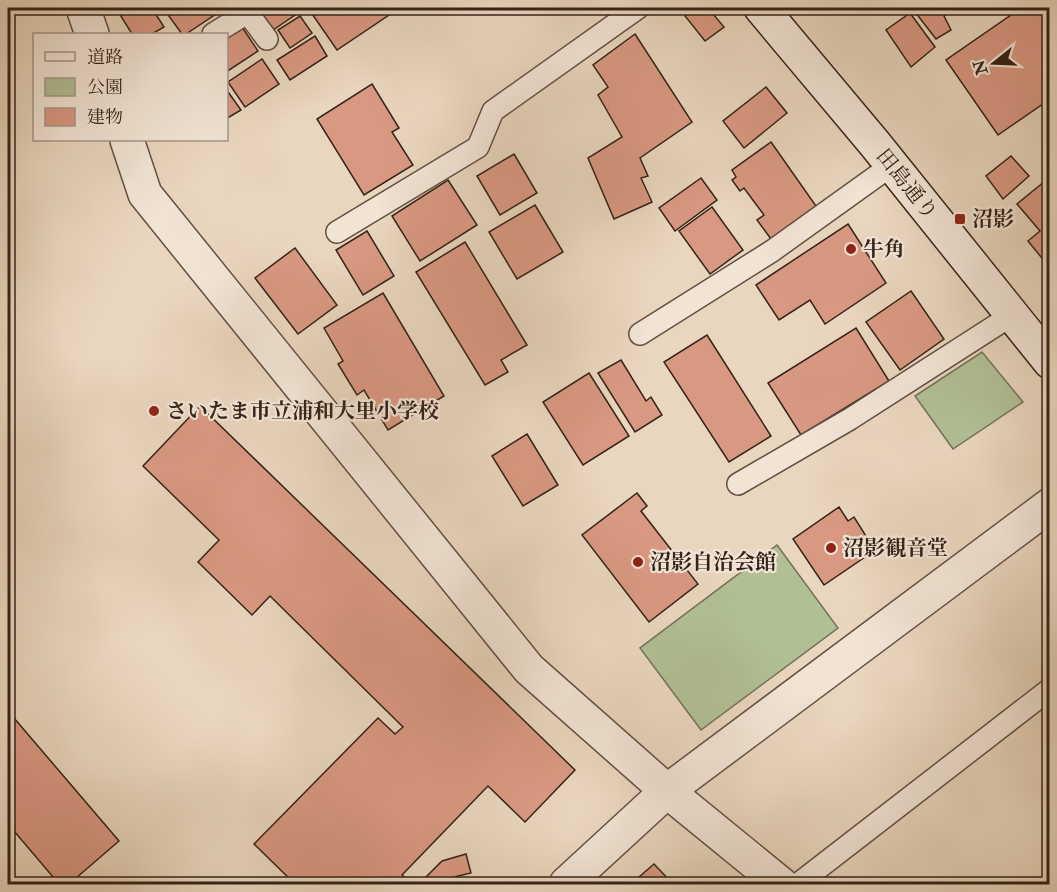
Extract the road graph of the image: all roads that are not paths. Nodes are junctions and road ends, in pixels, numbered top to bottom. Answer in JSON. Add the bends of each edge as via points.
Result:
{"nodes":[{"id":1,"x":83,"y":8,"type":"edge"},
{"id":2,"x":638,"y":8,"type":"edge"},
{"id":3,"x":760,"y":8,"type":"edge"},
{"id":4,"x":245,"y":10,"type":"edge"},
{"id":5,"x":92,"y":33,"type":"edge"},
{"id":6,"x":214,"y":33,"type":"edge"},
{"id":7,"x":267,"y":39,"type":"dead end"},
{"id":8,"x":127,"y":141,"type":"edge"},
{"id":9,"x":892,"y":165,"type":"junction"},
{"id":10,"x":337,"y":232,"type":"dead end"},
{"id":11,"x":1012,"y":315,"type":"junction"},
{"id":12,"x":640,"y":334,"type":"dead end"},
{"id":13,"x":1050,"y":362,"type":"edge"},
{"id":14,"x":738,"y":484,"type":"dead end"},
{"id":15,"x":1050,"y":505,"type":"edge"},
{"id":16,"x":1050,"y":689,"type":"edge"},
{"id":17,"x":667,"y":791,"type":"junction"},
{"id":18,"x":566,"y":885,"type":"edge"},
{"id":19,"x":781,"y":885,"type":"edge"},
{"id":20,"x":798,"y":885,"type":"edge"}],
"edges":[{"from":1,"to":5,"type":"street"},
{"from":2,"to":10,"type":"lane","via":[[493,111],[477,147]]},
{"from":3,"to":9,"type":"street","name":"田島通り"},
{"from":4,"to":6,"type":"lane"},
{"from":4,"to":7,"type":"lane"},
{"from":8,"to":17,"type":"street","via":[[145,194],[529,669]]},
{"from":9,"to":11,"type":"street","name":"田島通り"},
{"from":9,"to":12,"type":"lane","via":[[772,250]]},
{"from":11,"to":13,"type":"street","name":"田島通り"},
{"from":11,"to":14,"type":"lane","via":[[850,419]]},
{"from":15,"to":17,"type":"street"},
{"from":16,"to":20,"type":"lane"},
{"from":17,"to":18,"type":"street"},
{"from":17,"to":19,"type":"street"}]}
